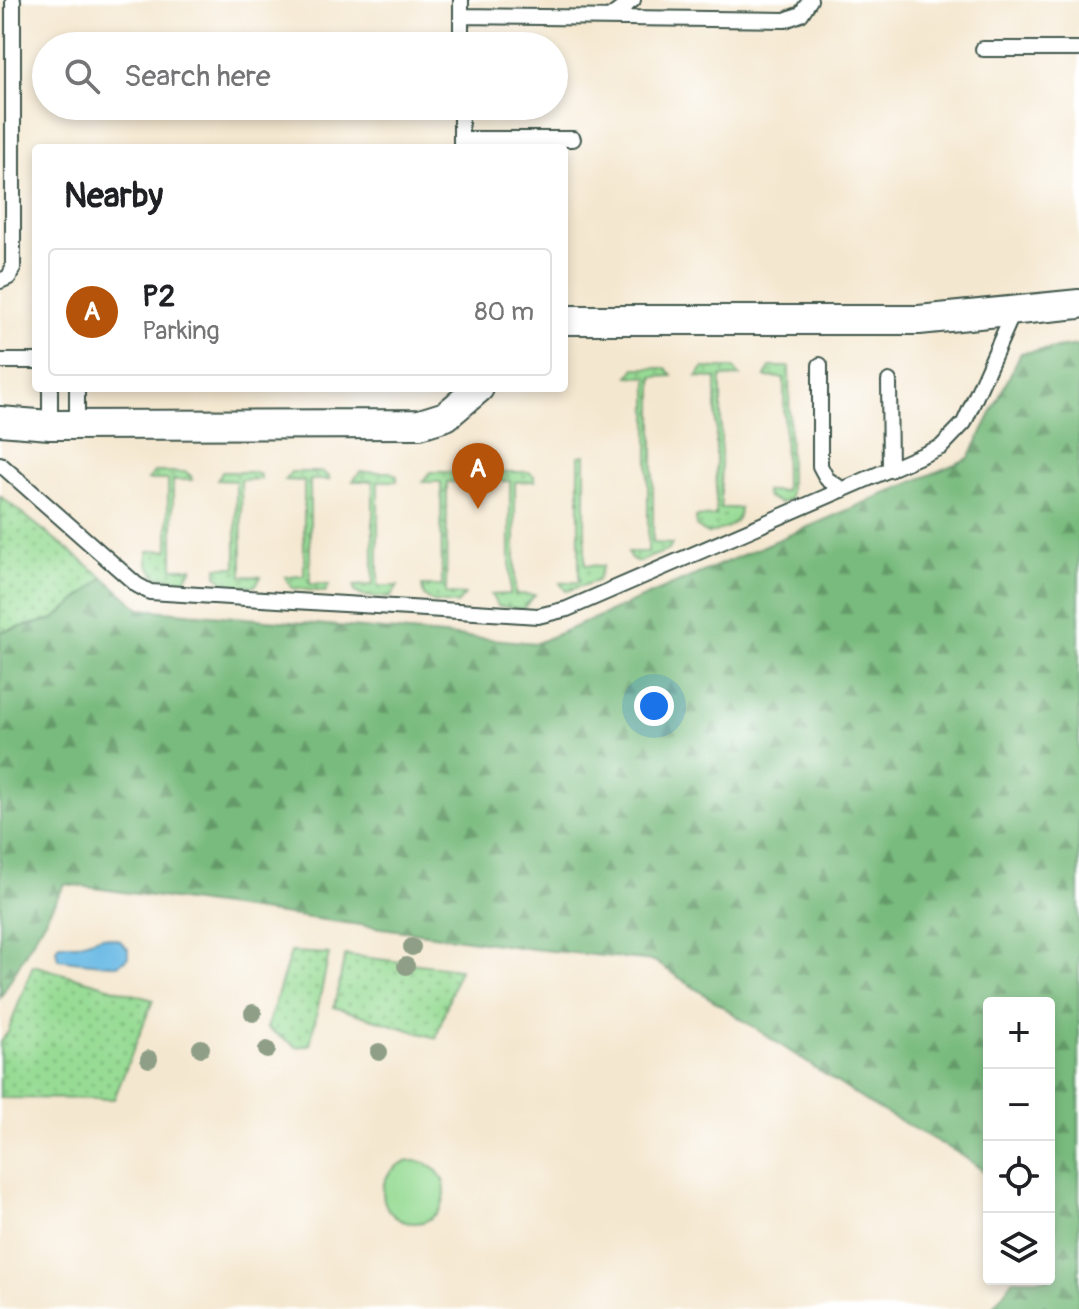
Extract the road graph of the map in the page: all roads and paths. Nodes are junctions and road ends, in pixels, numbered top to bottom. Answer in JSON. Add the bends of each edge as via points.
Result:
{"nodes":[{"id":1,"x":13,"y":0,"type":"edge"},
{"id":2,"x":461,"y":0,"type":"edge"},
{"id":3,"x":633,"y":0,"type":"edge"},
{"id":4,"x":810,"y":0,"type":"edge"},
{"id":5,"x":461,"y":16,"type":"junction"},
{"id":6,"x":609,"y":18,"type":"junction"},
{"id":7,"x":461,"y":32,"type":"edge"},
{"id":8,"x":983,"y":49,"type":"dead end"},
{"id":9,"x":1079,"y":49,"type":"edge"},
{"id":10,"x":461,"y":120,"type":"edge"},
{"id":11,"x":573,"y":139,"type":"dead end"},
{"id":12,"x":461,"y":144,"type":"edge"},
{"id":13,"x":0,"y":281,"type":"edge"},
{"id":14,"x":1079,"y":304,"type":"edge"},
{"id":15,"x":1013,"y":313,"type":"junction"},
{"id":16,"x":568,"y":320,"type":"edge"},
{"id":17,"x":0,"y":361,"type":"edge"},
{"id":18,"x":32,"y":361,"type":"edge"},
{"id":19,"x":820,"y":365,"type":"dead end"},
{"id":20,"x":889,"y":381,"type":"dead end"},
{"id":21,"x":52,"y":392,"type":"edge"},
{"id":22,"x":75,"y":392,"type":"edge"},
{"id":23,"x":474,"y":392,"type":"edge"},
{"id":24,"x":64,"y":414,"type":"junction"},
{"id":25,"x":0,"y":421,"type":"edge"},
{"id":26,"x":0,"y":464,"type":"edge"},
{"id":27,"x":890,"y":470,"type":"junction"},
{"id":28,"x":843,"y":490,"type":"junction"}],
"edges":[{"from":1,"to":13,"type":"lane","via":[[13,268]]},
{"from":2,"to":5,"type":"lane"},
{"from":3,"to":6,"type":"lane"},
{"from":4,"to":6,"type":"lane","via":[[801,14],[785,20]]},
{"from":5,"to":6,"type":"lane"},
{"from":5,"to":7,"type":"lane"},
{"from":8,"to":9,"type":"lane"},
{"from":10,"to":12,"type":"lane"},
{"from":11,"to":12,"type":"lane"},
{"from":14,"to":15,"type":"street"},
{"from":15,"to":16,"type":"street","via":[[919,320]]},
{"from":15,"to":27,"type":"lane","via":[[960,430],[941,447]]},
{"from":17,"to":18,"type":"lane"},
{"from":19,"to":28,"type":"lane","via":[[820,466]]},
{"from":20,"to":27,"type":"lane"},
{"from":21,"to":24,"type":"lane"},
{"from":22,"to":24,"type":"lane"},
{"from":23,"to":24,"type":"street","via":[[446,416],[420,424]]},
{"from":24,"to":25,"type":"street"},
{"from":26,"to":28,"type":"lane","via":[[150,592],[524,618],[567,609]]},
{"from":27,"to":28,"type":"lane"}]}
